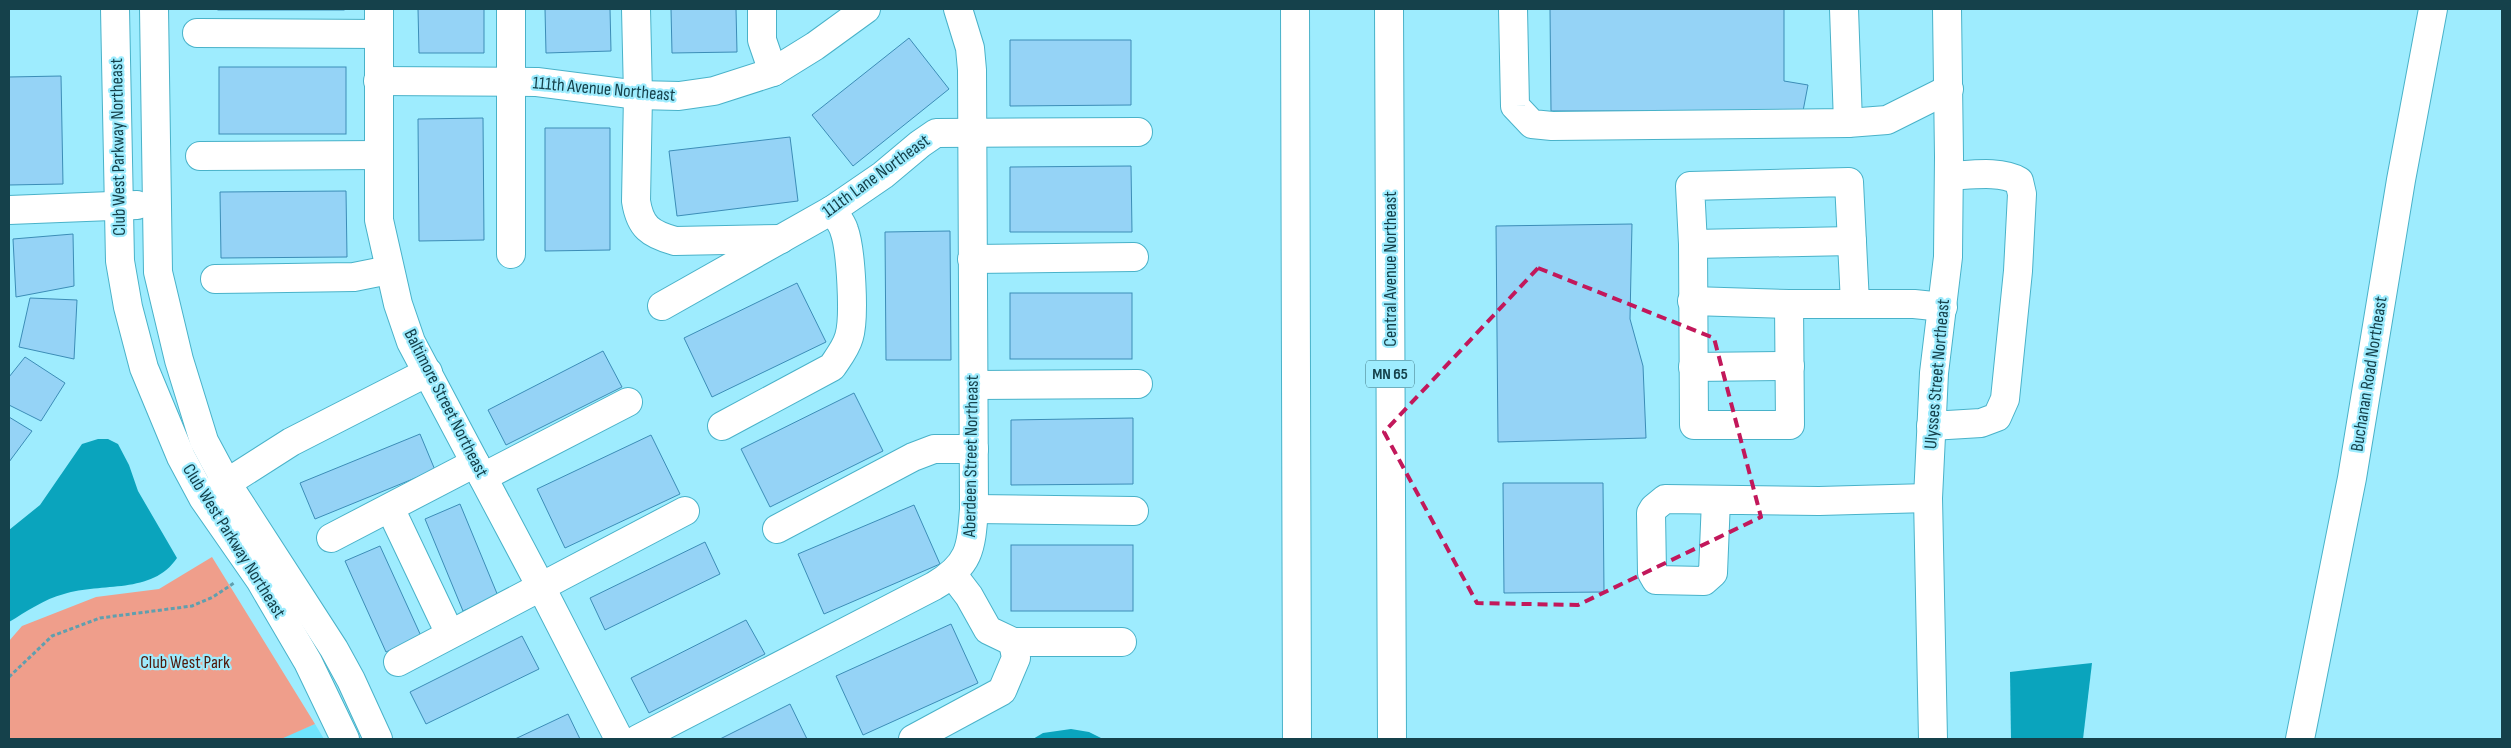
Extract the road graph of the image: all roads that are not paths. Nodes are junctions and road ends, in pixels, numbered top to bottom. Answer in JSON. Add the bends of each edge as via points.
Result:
{"nodes":[{"id":1,"x":116,"y":9,"type":"edge"},
{"id":2,"x":154,"y":9,"type":"edge"},
{"id":3,"x":511,"y":9,"type":"edge"},
{"id":4,"x":636,"y":9,"type":"edge"},
{"id":5,"x":762,"y":9,"type":"edge"},
{"id":6,"x":866,"y":9,"type":"edge"},
{"id":7,"x":1294,"y":9,"type":"edge"},
{"id":8,"x":1388,"y":9,"type":"edge"},
{"id":9,"x":1513,"y":9,"type":"edge"},
{"id":10,"x":1844,"y":9,"type":"edge"},
{"id":11,"x":1947,"y":9,"type":"edge"},
{"id":12,"x":2434,"y":9,"type":"edge"},
{"id":13,"x":967,"y":12,"type":"edge"},
{"id":14,"x":379,"y":21,"type":"edge"},
{"id":15,"x":197,"y":33,"type":"dead end"},
{"id":16,"x":773,"y":72,"type":"junction"},
{"id":17,"x":378,"y":81,"type":"junction"},
{"id":18,"x":511,"y":82,"type":"junction"},
{"id":19,"x":1949,"y":89,"type":"junction"},
{"id":20,"x":638,"y":95,"type":"junction"},
{"id":21,"x":1848,"y":123,"type":"junction"},
{"id":22,"x":1138,"y":132,"type":"dead end"},
{"id":23,"x":973,"y":133,"type":"junction"},
{"id":24,"x":379,"y":155,"type":"junction"},
{"id":25,"x":200,"y":156,"type":"dead end"},
{"id":26,"x":1949,"y":176,"type":"junction"},
{"id":27,"x":119,"y":205,"type":"junction"},
{"id":28,"x":156,"y":206,"type":"junction"},
{"id":29,"x":9,"y":210,"type":"edge"},
{"id":30,"x":832,"y":210,"type":"junction"},
{"id":31,"x":784,"y":239,"type":"junction"},
{"id":32,"x":1852,"y":241,"type":"junction"},
{"id":33,"x":1694,"y":244,"type":"junction"},
{"id":34,"x":511,"y":254,"type":"dead end"},
{"id":35,"x":1134,"y":257,"type":"dead end"},
{"id":36,"x":972,"y":259,"type":"junction"},
{"id":37,"x":389,"y":270,"type":"junction"},
{"id":38,"x":214,"y":279,"type":"dead end"},
{"id":39,"x":1692,"y":301,"type":"junction"},
{"id":40,"x":1855,"y":303,"type":"junction"},
{"id":41,"x":1789,"y":304,"type":"junction"},
{"id":42,"x":662,"y":306,"type":"dead end"},
{"id":43,"x":1943,"y":307,"type":"junction"},
{"id":44,"x":1790,"y":366,"type":"junction"},
{"id":45,"x":1694,"y":367,"type":"junction"},
{"id":46,"x":428,"y":372,"type":"junction"},
{"id":47,"x":1138,"y":384,"type":"dead end"},
{"id":48,"x":974,"y":385,"type":"junction"},
{"id":49,"x":628,"y":402,"type":"dead end"},
{"id":50,"x":722,"y":426,"type":"dead end"},
{"id":51,"x":1931,"y":426,"type":"junction"},
{"id":52,"x":974,"y":449,"type":"junction"},
{"id":53,"x":479,"y":470,"type":"junction"},
{"id":54,"x":226,"y":482,"type":"junction"},
{"id":55,"x":203,"y":498,"type":"junction"},
{"id":56,"x":1928,"y":498,"type":"junction"},
{"id":57,"x":1716,"y":500,"type":"dead end"},
{"id":58,"x":390,"y":508,"type":"junction"},
{"id":59,"x":974,"y":509,"type":"junction"},
{"id":60,"x":1134,"y":510,"type":"dead end"},
{"id":61,"x":685,"y":511,"type":"dead end"},
{"id":62,"x":777,"y":529,"type":"dead end"},
{"id":63,"x":331,"y":538,"type":"dead end"},
{"id":64,"x":953,"y":575,"type":"junction"},
{"id":65,"x":540,"y":585,"type":"junction"},
{"id":66,"x":450,"y":634,"type":"junction"},
{"id":67,"x":1013,"y":642,"type":"junction"},
{"id":68,"x":1122,"y":642,"type":"dead end"},
{"id":69,"x":398,"y":662,"type":"dead end"},
{"id":70,"x":345,"y":739,"type":"edge"},
{"id":71,"x":378,"y":739,"type":"edge"},
{"id":72,"x":619,"y":739,"type":"edge"},
{"id":73,"x":638,"y":739,"type":"edge"},
{"id":74,"x":913,"y":739,"type":"edge"},
{"id":75,"x":1297,"y":739,"type":"edge"},
{"id":76,"x":1392,"y":739,"type":"edge"},
{"id":77,"x":1933,"y":739,"type":"edge"},
{"id":78,"x":2300,"y":739,"type":"edge"}],
"edges":[{"from":1,"to":27,"type":"main road","name":"Club West Parkway Northeast"},
{"from":2,"to":28,"type":"main road","name":"Club West Parkway Northeast"},
{"from":3,"to":18,"type":"main road"},
{"from":4,"to":20,"type":"main road"},
{"from":5,"to":16,"type":"main road","via":[[762,40]]},
{"from":6,"to":16,"type":"main road","name":"111th Avenue Northeast"},
{"from":7,"to":75,"type":"main road"},
{"from":8,"to":76,"type":"main road","name":"Central Avenue Northeast","number":"MN 65"},
{"from":9,"to":21,"type":"main road","via":[[1515,106],[1532,124]]},
{"from":10,"to":21,"type":"main road"},
{"from":11,"to":19,"type":"main road","name":"Ulysses Street Northeast"},
{"from":12,"to":78,"type":"main road","name":"Buchanan Road Northeast","via":[[2401,180],[2352,478]]},
{"from":13,"to":23,"type":"main road","name":"Aberdeen Street Northeast"},
{"from":14,"to":15,"type":"main road"},
{"from":14,"to":17,"type":"main road","name":"Baltimore Street Northeast"},
{"from":16,"to":20,"type":"main road","name":"111th Avenue Northeast","via":[[714,91],[679,96]]},
{"from":17,"to":18,"type":"main road","name":"111th Avenue Northeast"},
{"from":17,"to":24,"type":"main road","name":"Baltimore Street Northeast"},
{"from":18,"to":20,"type":"main road","name":"111th Avenue Northeast","via":[[568,85]]},
{"from":18,"to":34,"type":"main road"},
{"from":19,"to":21,"type":"main road","via":[[1887,120]]},
{"from":19,"to":26,"type":"main road","name":"Ulysses Street Northeast"},
{"from":20,"to":31,"type":"main road","via":[[636,201],[638,216],[646,228],[675,241]]},
{"from":22,"to":23,"type":"main road","name":"111th Lane Northeast"},
{"from":23,"to":30,"type":"main road","name":"111th Lane Northeast","via":[[936,133]]},
{"from":23,"to":36,"type":"main road","name":"Aberdeen Street Northeast"},
{"from":24,"to":25,"type":"main road"},
{"from":24,"to":37,"type":"main road","name":"Baltimore Street Northeast","via":[[379,220]]},
{"from":26,"to":43,"type":"main road","name":"Ulysses Street Northeast","via":[[1948,258]]},
{"from":26,"to":51,"type":"main road","via":[[1998,175],[2019,181],[2022,194],[2018,271],[2005,399],[1997,417],[1981,423]]},
{"from":27,"to":28,"type":"main road"},
{"from":27,"to":29,"type":"main road"},
{"from":27,"to":55,"type":"main road","name":"Club West Parkway Northeast","via":[[120,261],[144,368],[176,448]]},
{"from":28,"to":54,"type":"main road","name":"Club West Parkway Northeast","via":[[158,272],[179,360],[204,441]]},
{"from":30,"to":31,"type":"main road","name":"111th Lane Northeast"},
{"from":30,"to":50,"type":"main road","via":[[844,228],[848,246],[850,336],[842,352],[832,367],[818,376]]},
{"from":31,"to":42,"type":"main road","name":"111th Lane Northeast"},
{"from":32,"to":33,"type":"main road"},
{"from":32,"to":33,"type":"main road","via":[[1849,182],[1690,186]]},
{"from":32,"to":40,"type":"main road"},
{"from":33,"to":39,"type":"main road"},
{"from":35,"to":36,"type":"main road"},
{"from":36,"to":48,"type":"main road","name":"Aberdeen Street Northeast"},
{"from":37,"to":38,"type":"main road","via":[[354,277]]},
{"from":37,"to":46,"type":"main road","name":"Baltimore Street Northeast","via":[[411,342]]},
{"from":39,"to":41,"type":"main road"},
{"from":39,"to":45,"type":"main road"},
{"from":40,"to":41,"type":"main road"},
{"from":40,"to":43,"type":"main road"},
{"from":41,"to":44,"type":"main road"},
{"from":43,"to":51,"type":"main road","name":"Ulysses Street Northeast"},
{"from":44,"to":45,"type":"main road"},
{"from":44,"to":45,"type":"main road","via":[[1790,425],[1694,425]]},
{"from":46,"to":53,"type":"main road","name":"Baltimore Street Northeast"},
{"from":46,"to":54,"type":"main road","via":[[291,442]]},
{"from":47,"to":48,"type":"main road"},
{"from":48,"to":52,"type":"main road","name":"Aberdeen Street Northeast"},
{"from":49,"to":53,"type":"main road"},
{"from":51,"to":56,"type":"main road","name":"Ulysses Street Northeast"},
{"from":52,"to":59,"type":"main road","name":"Aberdeen Street Northeast"},
{"from":52,"to":62,"type":"main road","via":[[934,449],[913,457]]},
{"from":53,"to":58,"type":"main road"},
{"from":53,"to":65,"type":"main road","name":"Baltimore Street Northeast"},
{"from":54,"to":55,"type":"main road"},
{"from":54,"to":71,"type":"main road","name":"Club West Parkway Northeast","via":[[334,649]]},
{"from":55,"to":70,"type":"main road","name":"Club West Parkway Northeast","via":[[270,596],[324,691]]},
{"from":56,"to":57,"type":"main road"},
{"from":56,"to":77,"type":"main road","name":"Ulysses Street Northeast"},
{"from":58,"to":63,"type":"main road"},
{"from":58,"to":66,"type":"main road"},
{"from":59,"to":60,"type":"main road"},
{"from":59,"to":64,"type":"main road","name":"Aberdeen Street Northeast","via":[[972,537],[965,560]]},
{"from":61,"to":65,"type":"main road"},
{"from":64,"to":67,"type":"main road","via":[[974,602],[988,630]]},
{"from":64,"to":73,"type":"main road","name":"Aberdeen Street Northeast"},
{"from":65,"to":66,"type":"main road"},
{"from":65,"to":72,"type":"main road","name":"Baltimore Street Northeast"},
{"from":66,"to":69,"type":"main road"},
{"from":67,"to":68,"type":"main road"},
{"from":67,"to":74,"type":"main road","via":[[1016,658],[1002,691]]}]}
